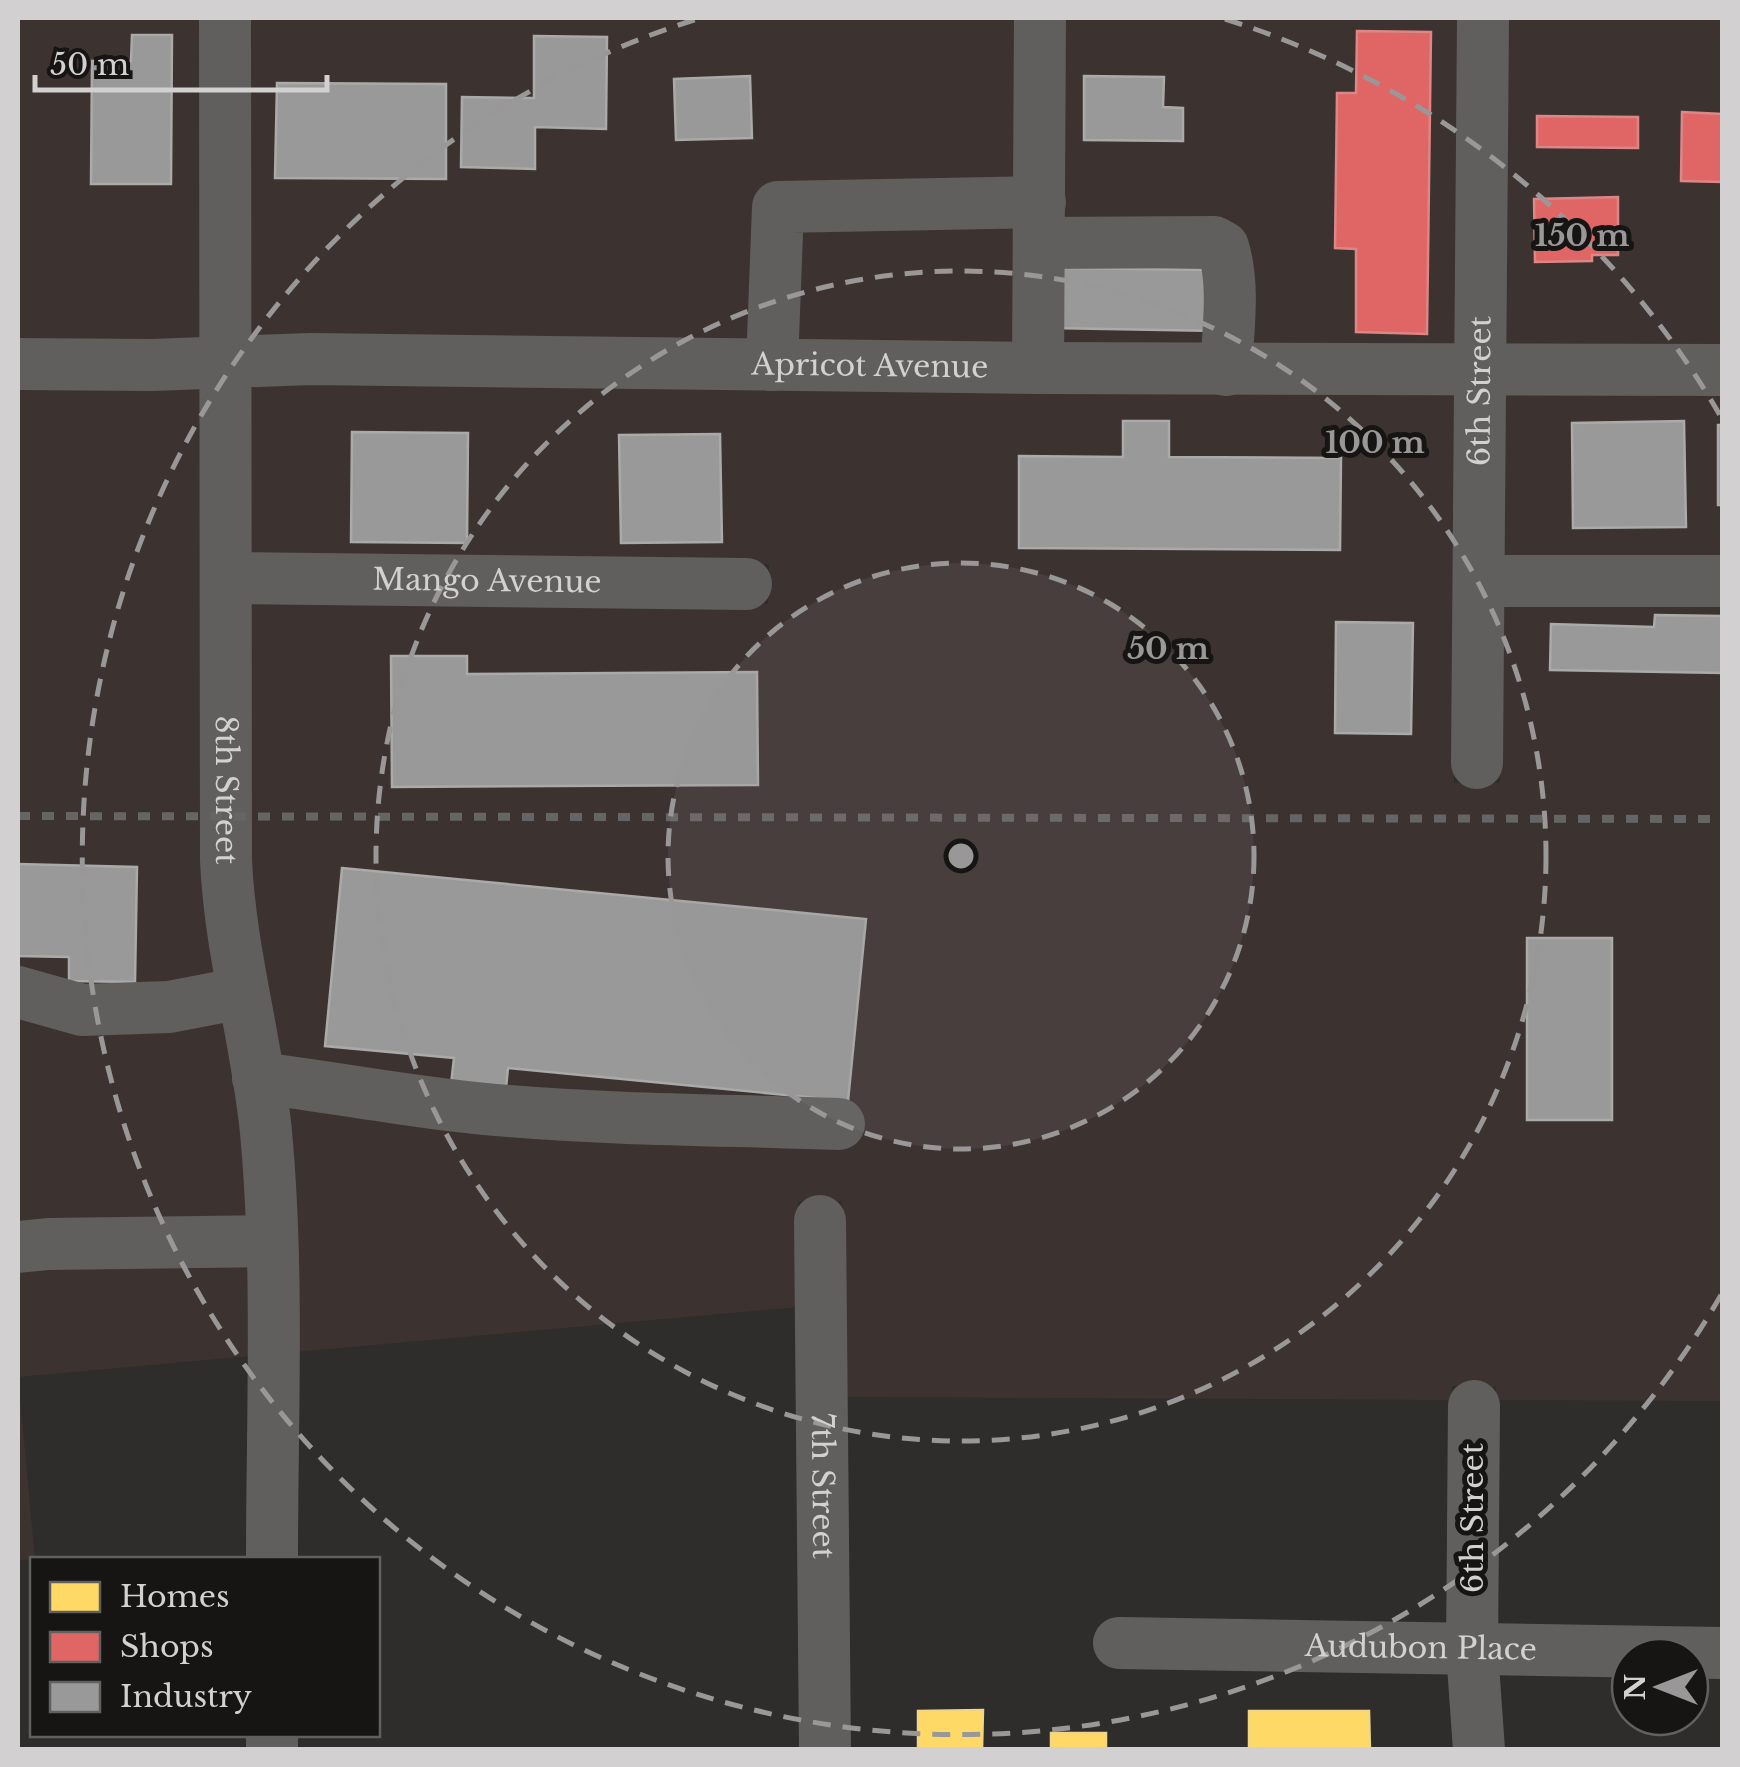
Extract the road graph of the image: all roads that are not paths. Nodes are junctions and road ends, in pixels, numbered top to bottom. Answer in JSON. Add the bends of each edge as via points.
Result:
{"nodes":[{"id":1,"x":226,"y":18,"type":"edge"},
{"id":2,"x":1040,"y":18,"type":"edge"},
{"id":3,"x":1482,"y":18,"type":"edge"},
{"id":4,"x":1040,"y":222,"type":"junction"},
{"id":5,"x":224,"y":363,"type":"junction"},
{"id":6,"x":18,"y":364,"type":"edge"},
{"id":7,"x":772,"y":365,"type":"junction"},
{"id":8,"x":1038,"y":368,"type":"junction"},
{"id":9,"x":1226,"y":370,"type":"junction"},
{"id":10,"x":1481,"y":370,"type":"junction"},
{"id":11,"x":1722,"y":370,"type":"edge"},
{"id":12,"x":227,"y":578,"type":"junction"},
{"id":13,"x":1480,"y":581,"type":"junction"},
{"id":14,"x":1722,"y":582,"type":"edge"},
{"id":15,"x":746,"y":584,"type":"dead end"},
{"id":16,"x":1477,"y":763,"type":"dead end"},
{"id":17,"x":18,"y":992,"type":"edge"},
{"id":18,"x":242,"y":994,"type":"junction"},
{"id":19,"x":258,"y":1078,"type":"junction"},
{"id":20,"x":839,"y":1124,"type":"dead end"},
{"id":21,"x":820,"y":1221,"type":"dead end"},
{"id":22,"x":272,"y":1241,"type":"junction"},
{"id":23,"x":18,"y":1247,"type":"edge"},
{"id":24,"x":1474,"y":1406,"type":"dead end"},
{"id":25,"x":272,"y":1557,"type":"edge"},
{"id":26,"x":1120,"y":1643,"type":"dead end"},
{"id":27,"x":1472,"y":1652,"type":"junction"},
{"id":28,"x":1722,"y":1653,"type":"edge"},
{"id":29,"x":825,"y":1750,"type":"edge"},
{"id":30,"x":1479,"y":1750,"type":"edge"}],
"edges":[{"from":1,"to":5,"type":"street","name":"8th Street"},
{"from":2,"to":4,"type":"street"},
{"from":3,"to":10,"type":"street","name":"6th Street"},
{"from":4,"to":7,"type":"street","via":[[778,207]]},
{"from":4,"to":8,"type":"street"},
{"from":4,"to":9,"type":"street","via":[[1223,247]]},
{"from":5,"to":6,"type":"street","name":"Apricot Avenue"},
{"from":5,"to":7,"type":"street","name":"Apricot Avenue","via":[[310,358]]},
{"from":5,"to":12,"type":"street","name":"8th Street"},
{"from":7,"to":8,"type":"street","name":"Apricot Avenue"},
{"from":8,"to":9,"type":"street","name":"Apricot Avenue"},
{"from":9,"to":10,"type":"street","name":"Apricot Avenue"},
{"from":10,"to":11,"type":"street","name":"Apricot Avenue"},
{"from":10,"to":13,"type":"street","name":"6th Street"},
{"from":12,"to":15,"type":"street","name":"Mango Avenue"},
{"from":12,"to":18,"type":"street","name":"8th Street","via":[[226,860]]},
{"from":13,"to":14,"type":"street"},
{"from":13,"to":16,"type":"street","name":"6th Street"},
{"from":17,"to":18,"type":"street","via":[[82,1010],[169,1007]]},
{"from":18,"to":19,"type":"street","name":"8th Street"},
{"from":19,"to":20,"type":"street","via":[[512,1112]]},
{"from":19,"to":22,"type":"street","name":"8th Street"},
{"from":21,"to":29,"type":"street","name":"7th Street"},
{"from":22,"to":23,"type":"street"},
{"from":22,"to":25,"type":"street","name":"8th Street"},
{"from":24,"to":27,"type":"street","name":"6th Street"},
{"from":26,"to":27,"type":"street","name":"Audubon Place"},
{"from":27,"to":28,"type":"street","name":"Audubon Place"},
{"from":27,"to":30,"type":"street","name":"6th Street"}]}
